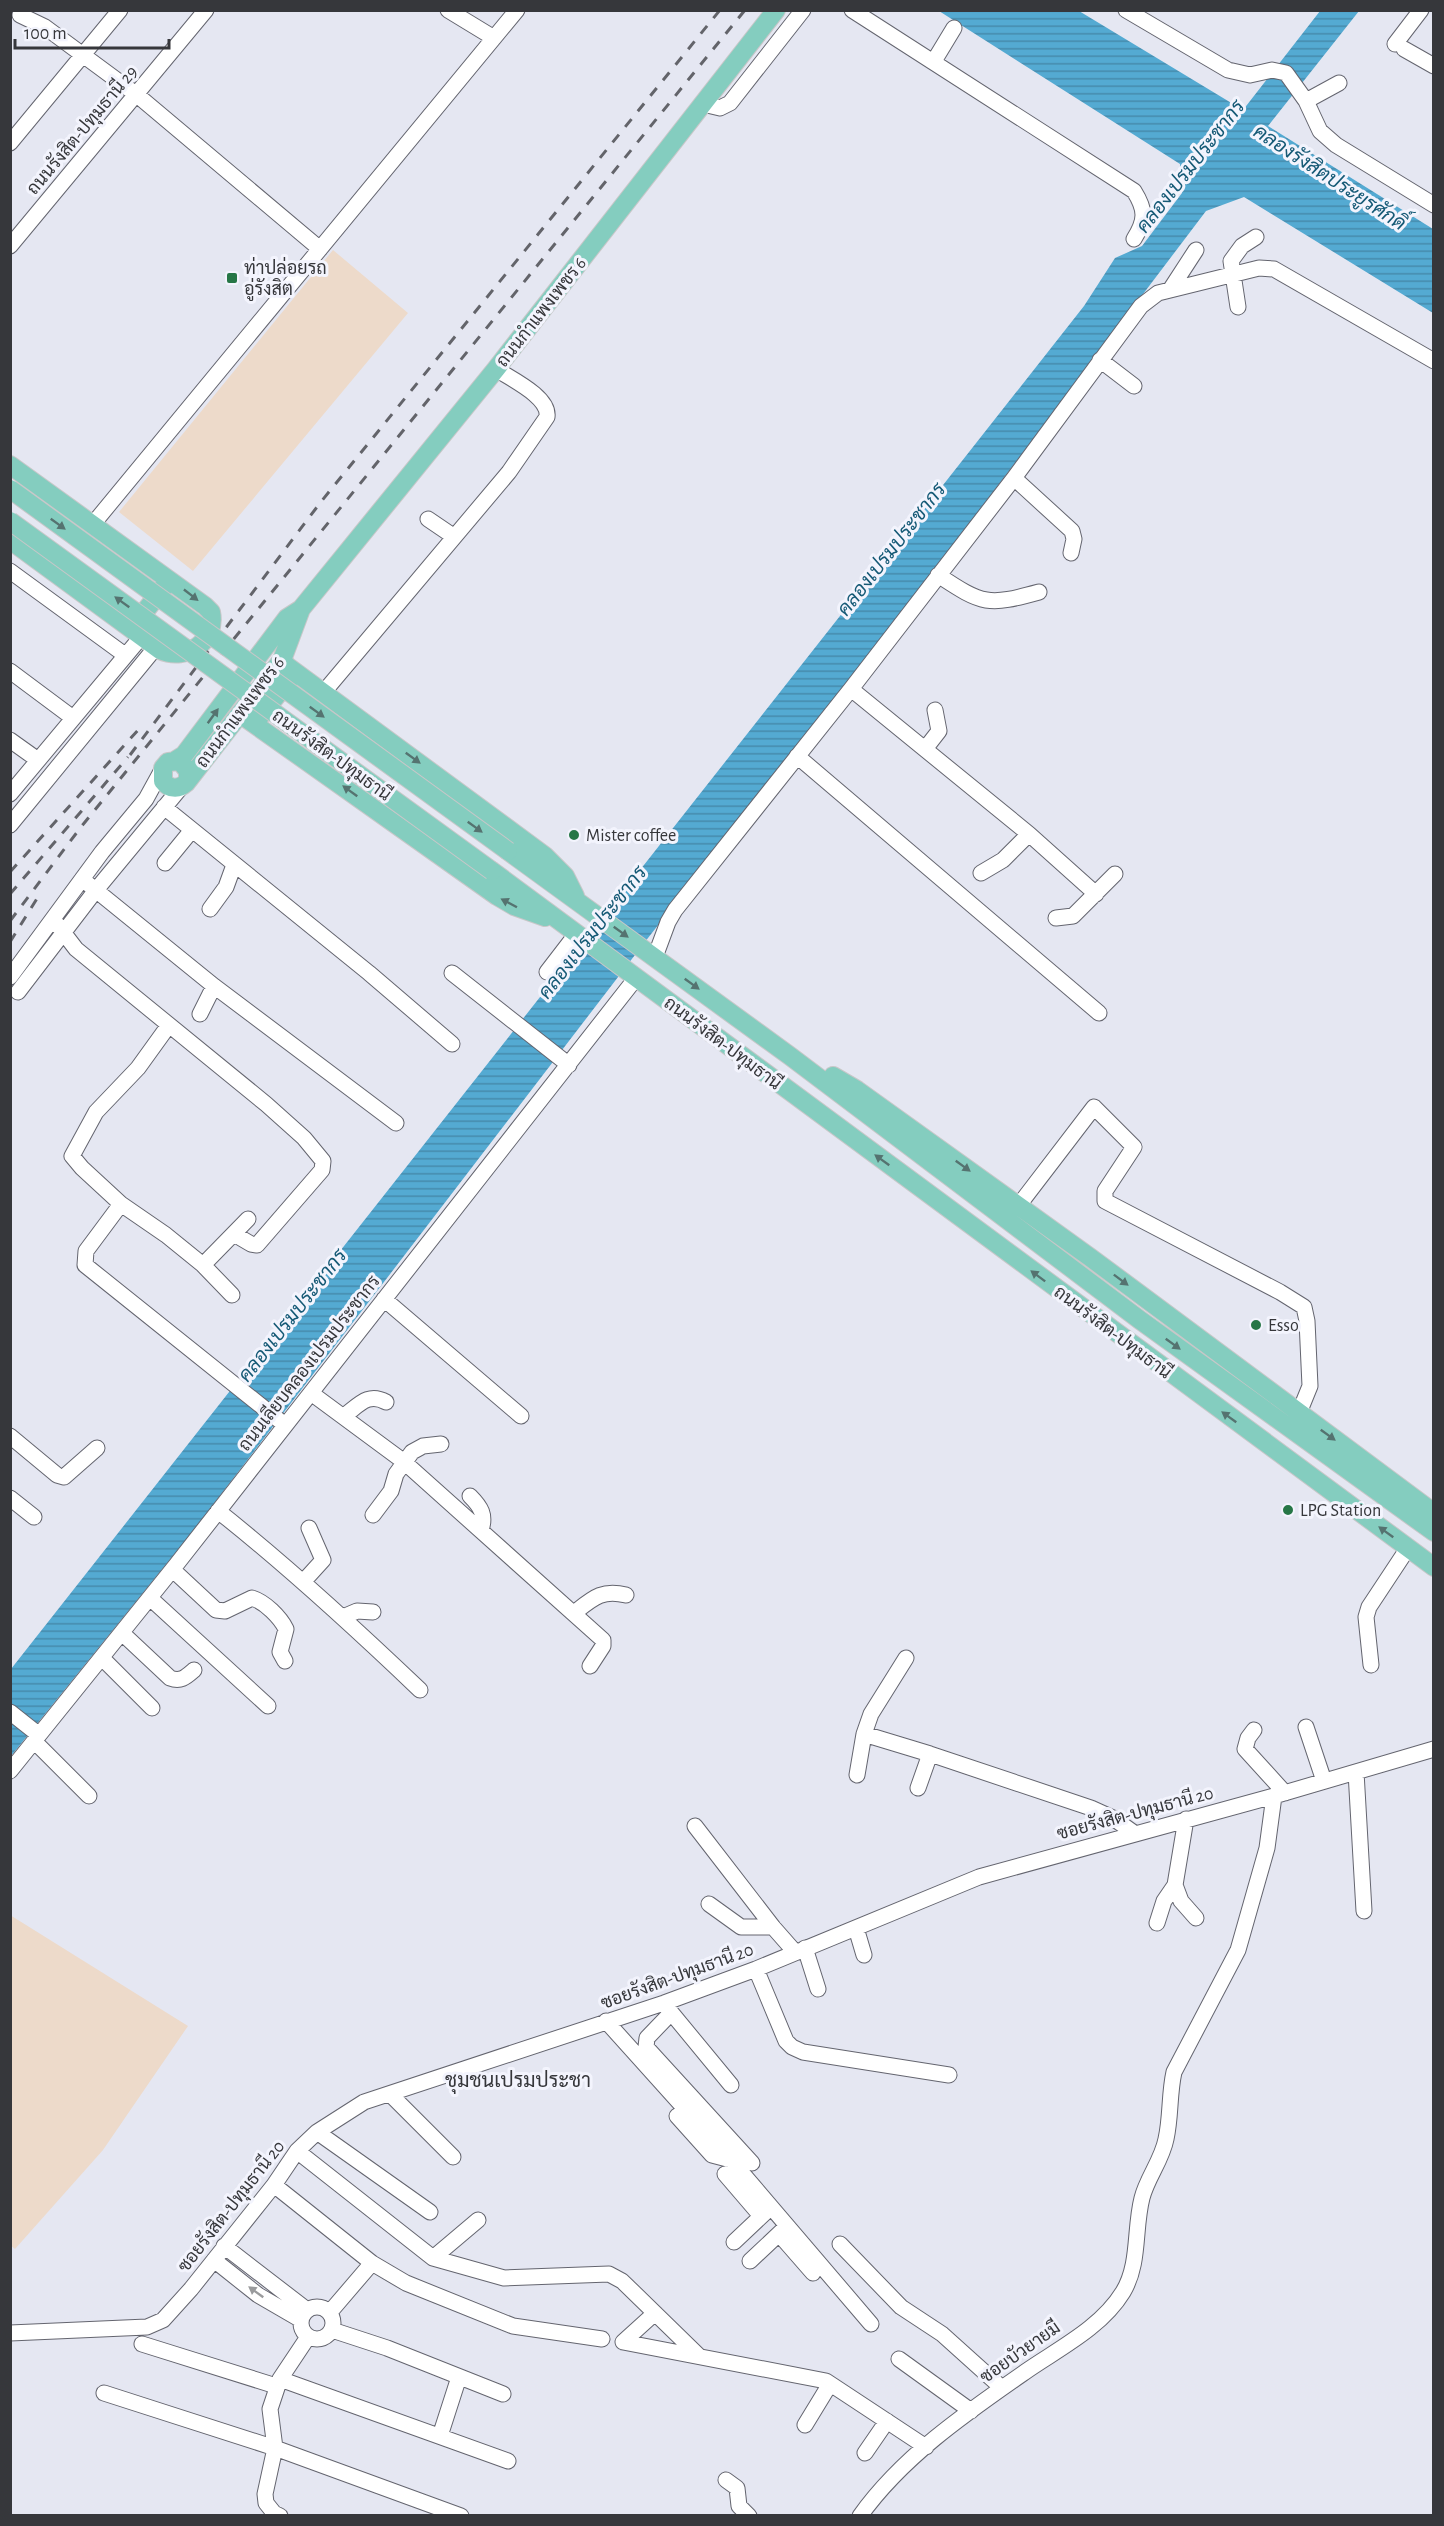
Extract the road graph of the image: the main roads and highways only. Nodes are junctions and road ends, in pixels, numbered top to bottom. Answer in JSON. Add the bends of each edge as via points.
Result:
{"nodes":[{"id":1,"x":776,"y":10,"type":"edge"},
{"id":2,"x":10,"y":465,"type":"edge"},
{"id":3,"x":10,"y":489,"type":"edge"},
{"id":4,"x":10,"y":521,"type":"edge"},
{"id":5,"x":12,"y":545,"type":"edge"},
{"id":6,"x":170,"y":579,"type":"junction"},
{"id":7,"x":301,"y":609,"type":"junction"},
{"id":8,"x":143,"y":637,"type":"junction"},
{"id":9,"x":289,"y":666,"type":"junction"},
{"id":10,"x":248,"y":719,"type":"junction"},
{"id":11,"x":169,"y":764,"type":"junction"},
{"id":12,"x":180,"y":784,"type":"junction"},
{"id":13,"x":577,"y":900,"type":"junction"},
{"id":14,"x":574,"y":931,"type":"junction"},
{"id":15,"x":790,"y":1056,"type":"junction"},
{"id":16,"x":1434,"y":1513,"type":"edge"},
{"id":17,"x":1434,"y":1532,"type":"edge"},
{"id":18,"x":1434,"y":1567,"type":"edge"}],
"edges":[{"from":1,"to":7,"type":"main road","name":"ถนนกำแพงเพชร 6","via":[[496,369]]},
{"from":2,"to":6,"type":"main road"},
{"from":3,"to":13,"type":"main road","name":"ถนนรังสิต-ปทุมธานี","one_way":true,"bridge":true},
{"from":14,"to":4,"type":"main road","name":"ถนนรังสิต-ปทุมธานี","one_way":true,"bridge":true},
{"from":5,"to":8,"type":"main road"},
{"from":6,"to":8,"type":"main road"},
{"from":6,"to":8,"type":"main road","one_way":true,"via":[[211,612],[213,620],[204,640],[187,654],[171,655]]},
{"from":7,"to":9,"type":"main road","name":"ถนนกำแพงเพชร 6"},
{"from":11,"to":7,"type":"main road","name":"ถนนกำแพงเพชร 6","one_way":true,"via":[[184,755],[287,618]]},
{"from":9,"to":10,"type":"main road","name":"ถนนกำแพงเพชร 6"},
{"from":9,"to":13,"type":"main road","one_way":true,"via":[[544,856],[565,876]]},
{"from":10,"to":12,"type":"main road","name":"ถนนกำแพงเพชร 6"},
{"from":14,"to":10,"type":"main road","one_way":true,"via":[[497,896]]},
{"from":11,"to":12,"type":"main road","via":[[163,781]]},
{"from":11,"to":12,"type":"main road","via":[[187,767]]},
{"from":13,"to":15,"type":"main road","name":"ถนนรังสิต-ปทุมธานี","one_way":true},
{"from":18,"to":14,"type":"main road","name":"ถนนรังสิต-ปทุมธานี","one_way":true},
{"from":15,"to":16,"type":"main road","one_way":true,"via":[[839,1078]]},
{"from":15,"to":17,"type":"main road","name":"ถนนรังสิต-ปทุมธานี","one_way":true,"via":[[1140,1320]]}]}
